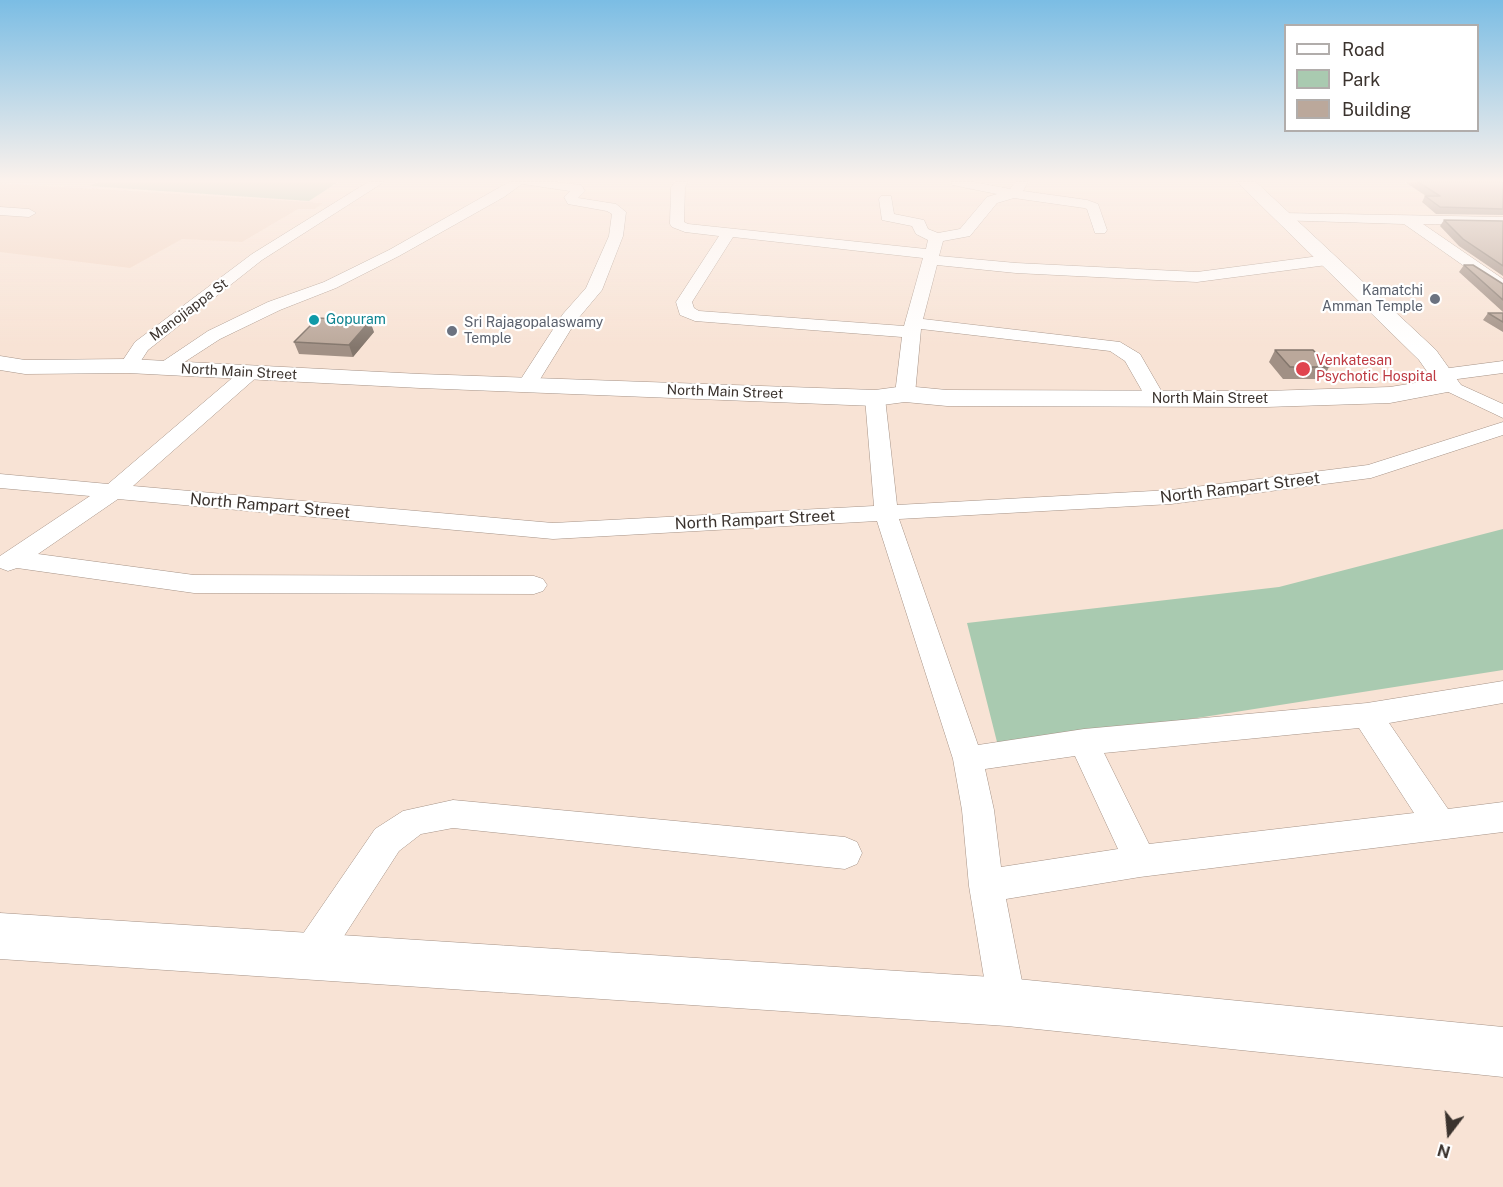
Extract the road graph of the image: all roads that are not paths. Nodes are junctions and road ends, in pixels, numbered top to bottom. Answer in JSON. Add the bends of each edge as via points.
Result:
{"nodes":[{"id":1,"x":288,"y":237,"type":"edge"},
{"id":2,"x":422,"y":237,"type":"edge"},
{"id":3,"x":615,"y":237,"type":"edge"},
{"id":4,"x":726,"y":237,"type":"edge"},
{"id":5,"x":787,"y":237,"type":"edge"},
{"id":6,"x":925,"y":237,"type":"edge"},
{"id":7,"x":957,"y":237,"type":"edge"},
{"id":8,"x":1303,"y":237,"type":"edge"},
{"id":9,"x":1433,"y":237,"type":"edge"},
{"id":10,"x":933,"y":251,"type":"junction"},
{"id":11,"x":1328,"y":260,"type":"junction"},
{"id":12,"x":1503,"y":286,"type":"edge"},
{"id":13,"x":913,"y":327,"type":"junction"},
{"id":14,"x":0,"y":363,"type":"edge"},
{"id":15,"x":128,"y":366,"type":"junction"},
{"id":16,"x":1503,"y":367,"type":"edge"},
{"id":17,"x":162,"y":368,"type":"junction"},
{"id":18,"x":251,"y":372,"type":"junction"},
{"id":19,"x":1446,"y":380,"type":"junction"},
{"id":20,"x":527,"y":385,"type":"junction"},
{"id":21,"x":904,"y":394,"type":"junction"},
{"id":22,"x":875,"y":398,"type":"junction"},
{"id":23,"x":1156,"y":399,"type":"junction"},
{"id":24,"x":1503,"y":412,"type":"edge"},
{"id":25,"x":1503,"y":428,"type":"edge"},
{"id":26,"x":0,"y":481,"type":"edge"},
{"id":27,"x":111,"y":493,"type":"junction"},
{"id":28,"x":886,"y":514,"type":"junction"},
{"id":29,"x":7,"y":562,"type":"edge"},
{"id":30,"x":534,"y":585,"type":"dead end"},
{"id":31,"x":1503,"y":692,"type":"edge"},
{"id":32,"x":1367,"y":715,"type":"junction"},
{"id":33,"x":1084,"y":742,"type":"junction"},
{"id":34,"x":965,"y":749,"type":"junction"},
{"id":35,"x":1503,"y":817,"type":"edge"},
{"id":36,"x":1440,"y":825,"type":"junction"},
{"id":37,"x":844,"y":853,"type":"dead end"},
{"id":38,"x":1140,"y":861,"type":"junction"},
{"id":39,"x":986,"y":886,"type":"junction"},
{"id":40,"x":0,"y":936,"type":"edge"},
{"id":41,"x":309,"y":957,"type":"junction"},
{"id":42,"x":1007,"y":1002,"type":"junction"},
{"id":43,"x":1503,"y":1052,"type":"edge"}],
"edges":[{"from":1,"to":15,"type":"street","name":"Manojiappa St","via":[[141,346]]},
{"from":2,"to":17,"type":"street","via":[[330,285],[214,335]]},
{"from":3,"to":20,"type":"street","via":[[594,290],[569,318]]},
{"from":4,"to":13,"type":"street","via":[[684,302],[687,311],[695,316]]},
{"from":5,"to":10,"type":"street"},
{"from":6,"to":10,"type":"street"},
{"from":7,"to":10,"type":"street"},
{"from":8,"to":11,"type":"street"},
{"from":9,"to":12,"type":"street"},
{"from":10,"to":11,"type":"street","via":[[1016,268],[1197,277]]},
{"from":10,"to":13,"type":"street"},
{"from":11,"to":19,"type":"street","via":[[1428,355]]},
{"from":13,"to":21,"type":"street"},
{"from":13,"to":23,"type":"street","via":[[1114,346],[1133,358]]},
{"from":14,"to":15,"type":"street","name":"North Main Street","via":[[25,367]]},
{"from":15,"to":17,"type":"street","name":"North Main Street"},
{"from":16,"to":19,"type":"street"},
{"from":17,"to":18,"type":"street","name":"North Main Street"},
{"from":18,"to":20,"type":"street","name":"North Main Street"},
{"from":18,"to":27,"type":"street"},
{"from":19,"to":23,"type":"street","name":"North Main Street","via":[[1390,395]]},
{"from":19,"to":24,"type":"street"},
{"from":20,"to":22,"type":"street","name":"North Main Street"},
{"from":21,"to":22,"type":"street","name":"North Main Street"},
{"from":21,"to":23,"type":"street","name":"North Main Street","via":[[947,398]]},
{"from":22,"to":28,"type":"street"},
{"from":25,"to":28,"type":"street","name":"North Rampart Street","via":[[1371,471],[1171,497]]},
{"from":26,"to":27,"type":"street","name":"North Rampart Street"},
{"from":27,"to":28,"type":"street","name":"North Rampart Street","via":[[553,531]]},
{"from":27,"to":29,"type":"street"},
{"from":28,"to":34,"type":"street"},
{"from":29,"to":30,"type":"street","via":[[194,584]]},
{"from":31,"to":32,"type":"street"},
{"from":32,"to":33,"type":"street"},
{"from":32,"to":36,"type":"street"},
{"from":33,"to":34,"type":"street"},
{"from":33,"to":38,"type":"street"},
{"from":34,"to":39,"type":"street","via":[[978,810]]},
{"from":35,"to":36,"type":"street"},
{"from":36,"to":38,"type":"street"},
{"from":37,"to":41,"type":"street","via":[[453,814],[414,821],[387,840]]},
{"from":38,"to":39,"type":"street"},
{"from":39,"to":42,"type":"street"},
{"from":40,"to":41,"type":"street"},
{"from":41,"to":42,"type":"street"},
{"from":42,"to":43,"type":"street"}]}
